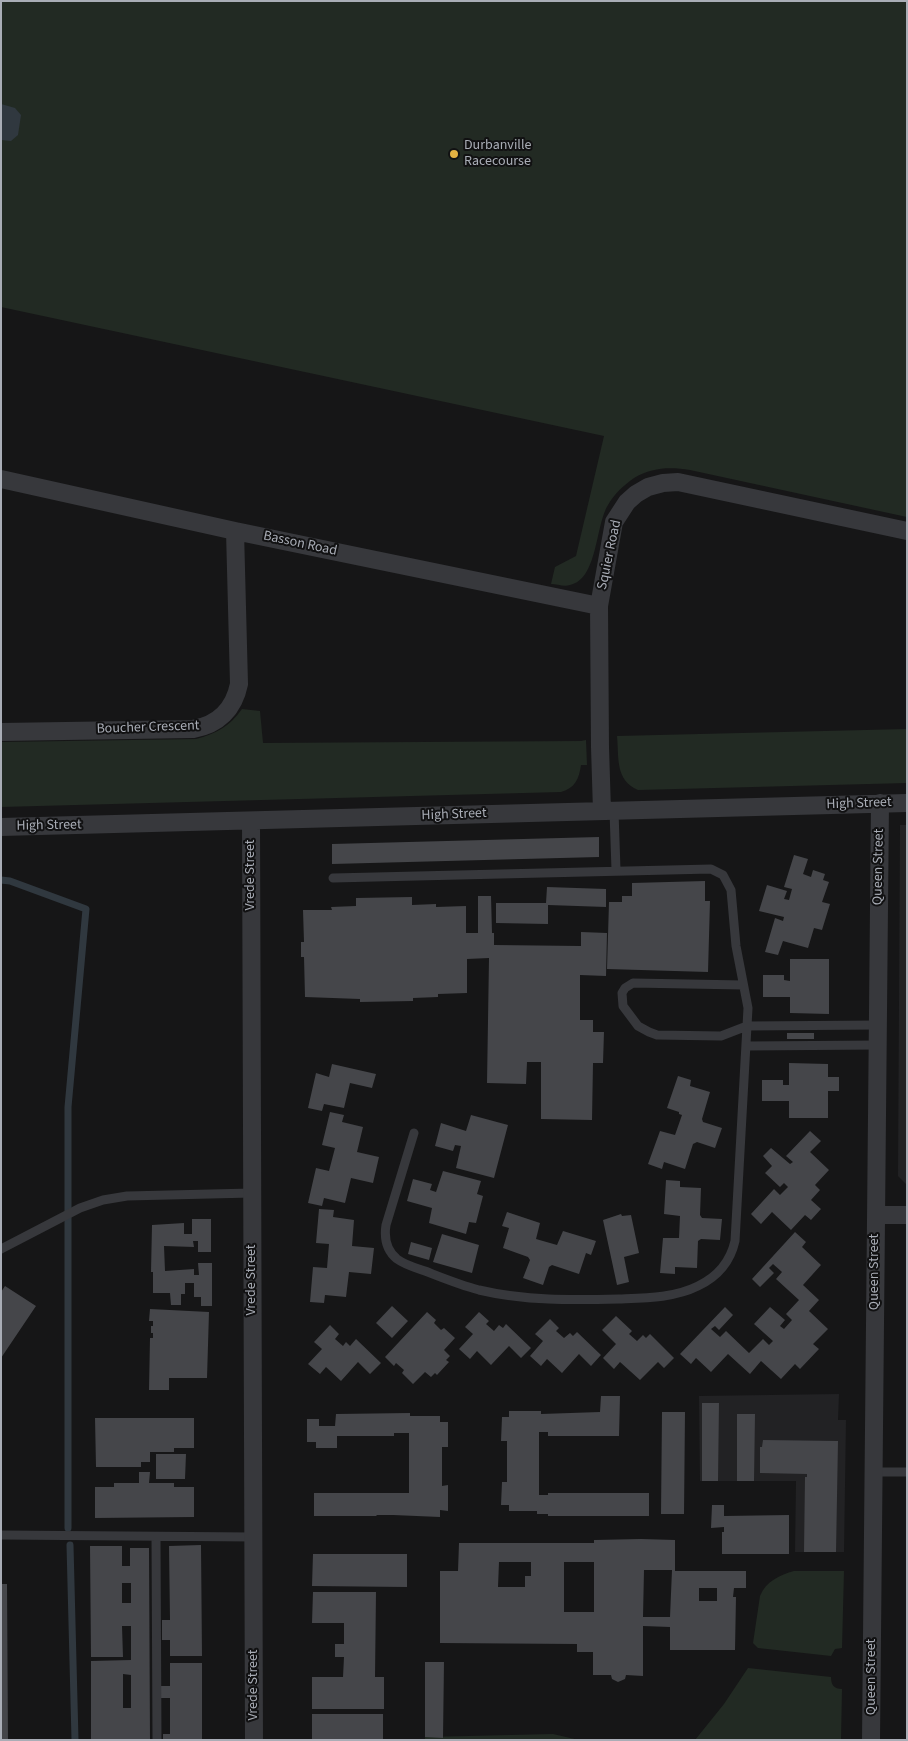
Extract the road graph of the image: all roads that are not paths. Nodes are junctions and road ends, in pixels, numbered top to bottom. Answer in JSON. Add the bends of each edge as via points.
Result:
{"nodes":[{"id":1,"x":1,"y":479,"type":"edge"},
{"id":2,"x":235,"y":531,"type":"junction"},
{"id":3,"x":907,"y":531,"type":"edge"},
{"id":4,"x":599,"y":606,"type":"junction"},
{"id":5,"x":1,"y":732,"type":"edge"},
{"id":6,"x":880,"y":803,"type":"junction"},
{"id":7,"x":907,"y":803,"type":"edge"},
{"id":8,"x":608,"y":811,"type":"junction"},
{"id":9,"x":251,"y":821,"type":"junction"},
{"id":10,"x":1,"y":827,"type":"edge"},
{"id":11,"x":616,"y":870,"type":"junction"},
{"id":12,"x":333,"y":878,"type":"dead end"},
{"id":13,"x":743,"y":986,"type":"junction"},
{"id":14,"x":878,"y":1025,"type":"junction"},
{"id":15,"x":747,"y":1026,"type":"junction"},
{"id":16,"x":878,"y":1045,"type":"junction"},
{"id":17,"x":747,"y":1046,"type":"junction"},
{"id":18,"x":414,"y":1133,"type":"dead end"},
{"id":19,"x":252,"y":1193,"type":"junction"},
{"id":20,"x":876,"y":1215,"type":"junction"},
{"id":21,"x":907,"y":1215,"type":"edge"},
{"id":22,"x":1,"y":1249,"type":"edge"},
{"id":23,"x":874,"y":1472,"type":"junction"},
{"id":24,"x":907,"y":1472,"type":"edge"},
{"id":25,"x":1,"y":1535,"type":"edge"},
{"id":26,"x":156,"y":1537,"type":"junction"},
{"id":27,"x":253,"y":1537,"type":"junction"},
{"id":28,"x":157,"y":1740,"type":"edge"},
{"id":29,"x":254,"y":1740,"type":"edge"},
{"id":30,"x":872,"y":1740,"type":"edge"}],
"edges":[{"from":1,"to":2,"type":"street","name":"Basson Road"},
{"from":2,"to":4,"type":"street","name":"Basson Road"},
{"from":2,"to":5,"type":"street","name":"Boucher Crescent","via":[[239,684],[233,703],[218,720],[193,729]]},
{"from":3,"to":4,"type":"street","name":"Squier Road","via":[[678,482],[663,482],[636,494],[614,522]]},
{"from":4,"to":8,"type":"street","name":"Squier Road","via":[[600,747]]},
{"from":6,"to":7,"type":"street","name":"High Street"},
{"from":6,"to":8,"type":"street","name":"High Street"},
{"from":6,"to":14,"type":"street","name":"Queen Street"},
{"from":8,"to":9,"type":"street","name":"High Street"},
{"from":8,"to":11,"type":"lane"},
{"from":9,"to":10,"type":"street","name":"High Street"},
{"from":9,"to":19,"type":"street","name":"Vrede Street"},
{"from":11,"to":12,"type":"lane"},
{"from":11,"to":13,"type":"lane","via":[[711,868],[723,875],[733,900]]},
{"from":13,"to":15,"type":"lane","via":[[748,1008]]},
{"from":13,"to":15,"type":"lane","via":[[633,983],[625,988],[622,1000],[634,1022],[657,1034],[721,1036]]},
{"from":14,"to":15,"type":"lane"},
{"from":14,"to":16,"type":"street","name":"Queen Street"},
{"from":15,"to":17,"type":"lane"},
{"from":16,"to":17,"type":"lane"},
{"from":16,"to":20,"type":"street","name":"Queen Street"},
{"from":17,"to":18,"type":"lane","via":[[735,1241],[724,1267],[686,1291],[653,1298],[581,1300],[513,1296],[455,1283],[401,1261],[390,1251],[384,1234]]},
{"from":19,"to":22,"type":"lane","via":[[127,1196],[103,1200],[80,1208]]},
{"from":19,"to":27,"type":"street","name":"Vrede Street"},
{"from":20,"to":21,"type":"street"},
{"from":20,"to":23,"type":"street","name":"Queen Street"},
{"from":23,"to":24,"type":"lane"},
{"from":23,"to":30,"type":"street","name":"Queen Street"},
{"from":25,"to":26,"type":"lane"},
{"from":26,"to":27,"type":"lane"},
{"from":26,"to":28,"type":"lane"},
{"from":27,"to":29,"type":"street","name":"Vrede Street"}]}
